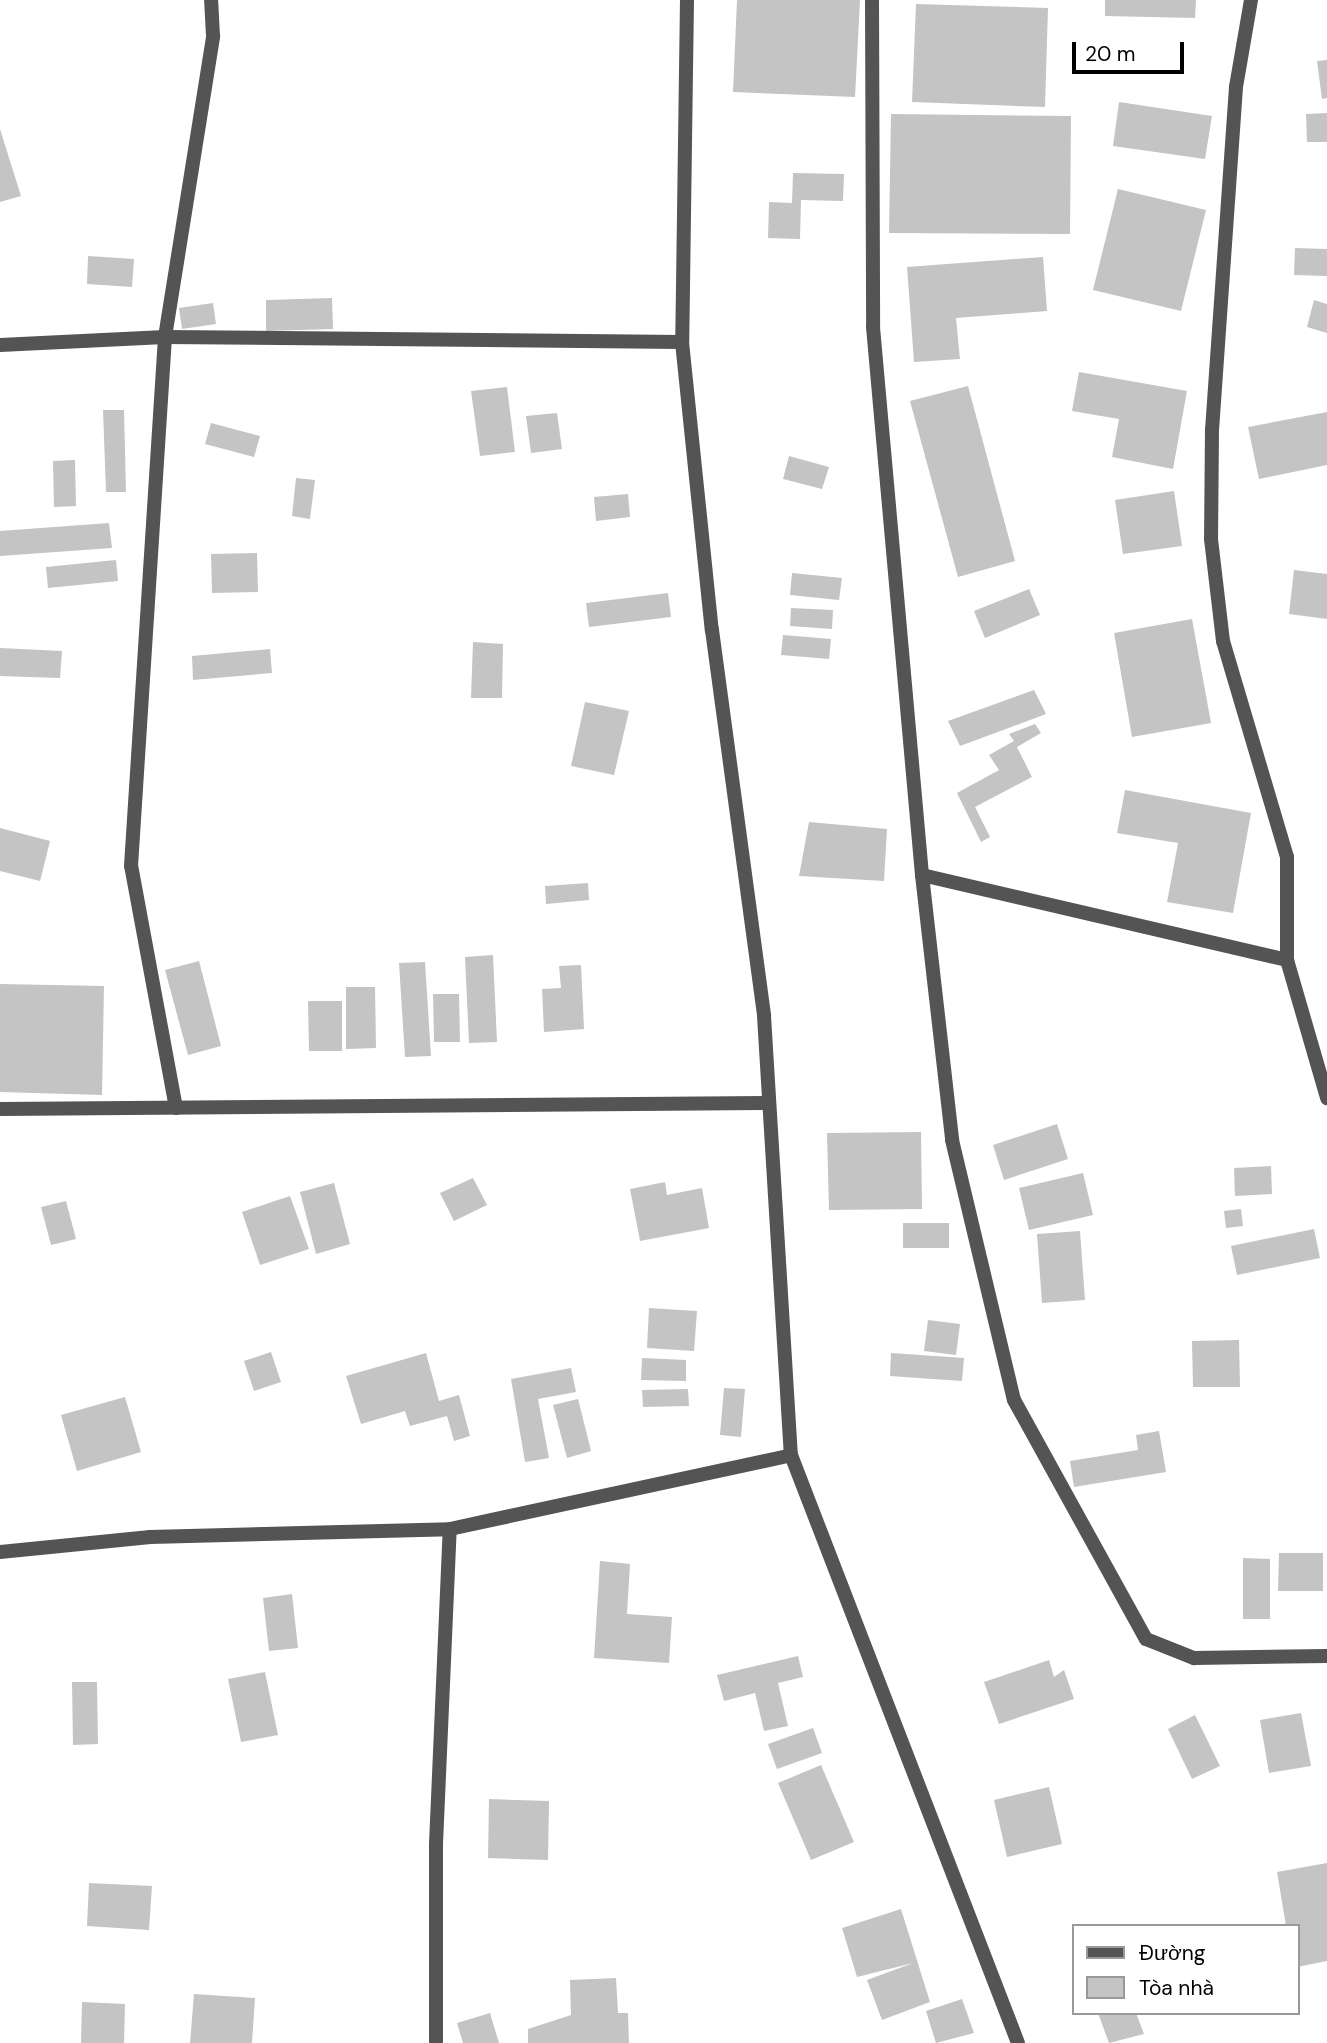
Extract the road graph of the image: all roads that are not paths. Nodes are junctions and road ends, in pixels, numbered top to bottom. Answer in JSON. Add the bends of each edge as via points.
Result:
{"nodes":[{"id":1,"x":211,"y":0,"type":"edge"},
{"id":2,"x":687,"y":0,"type":"edge"},
{"id":3,"x":872,"y":0,"type":"edge"},
{"id":4,"x":1251,"y":0,"type":"edge"},
{"id":5,"x":165,"y":337,"type":"junction"},
{"id":6,"x":682,"y":342,"type":"junction"},
{"id":7,"x":0,"y":345,"type":"edge"},
{"id":8,"x":922,"y":875,"type":"junction"},
{"id":9,"x":1287,"y":960,"type":"junction"},
{"id":10,"x":1327,"y":1098,"type":"edge"},
{"id":11,"x":769,"y":1102,"type":"junction"},
{"id":12,"x":176,"y":1108,"type":"junction"},
{"id":13,"x":0,"y":1109,"type":"edge"},
{"id":14,"x":791,"y":1455,"type":"junction"},
{"id":15,"x":450,"y":1529,"type":"junction"},
{"id":16,"x":0,"y":1552,"type":"edge"},
{"id":17,"x":1327,"y":1656,"type":"edge"},
{"id":18,"x":436,"y":2043,"type":"edge"},
{"id":19,"x":1018,"y":2043,"type":"edge"}],
"edges":[{"from":1,"to":5,"type":"street","via":[[213,36]]},
{"from":2,"to":6,"type":"street"},
{"from":3,"to":8,"type":"street","via":[[873,327]]},
{"from":4,"to":9,"type":"street","via":[[1235,101],[1212,429],[1211,539],[1223,641],[1287,857]]},
{"from":5,"to":6,"type":"street"},
{"from":5,"to":7,"type":"street"},
{"from":5,"to":12,"type":"street","via":[[131,866]]},
{"from":6,"to":11,"type":"street"},
{"from":8,"to":9,"type":"street"},
{"from":8,"to":17,"type":"street","via":[[952,1140],[1014,1400],[1146,1639],[1194,1658]]},
{"from":9,"to":10,"type":"street"},
{"from":11,"to":12,"type":"street"},
{"from":11,"to":14,"type":"street"},
{"from":12,"to":13,"type":"street"},
{"from":14,"to":15,"type":"street"},
{"from":14,"to":19,"type":"street"},
{"from":15,"to":16,"type":"street","via":[[150,1537]]},
{"from":15,"to":18,"type":"street","via":[[436,1844]]}]}
